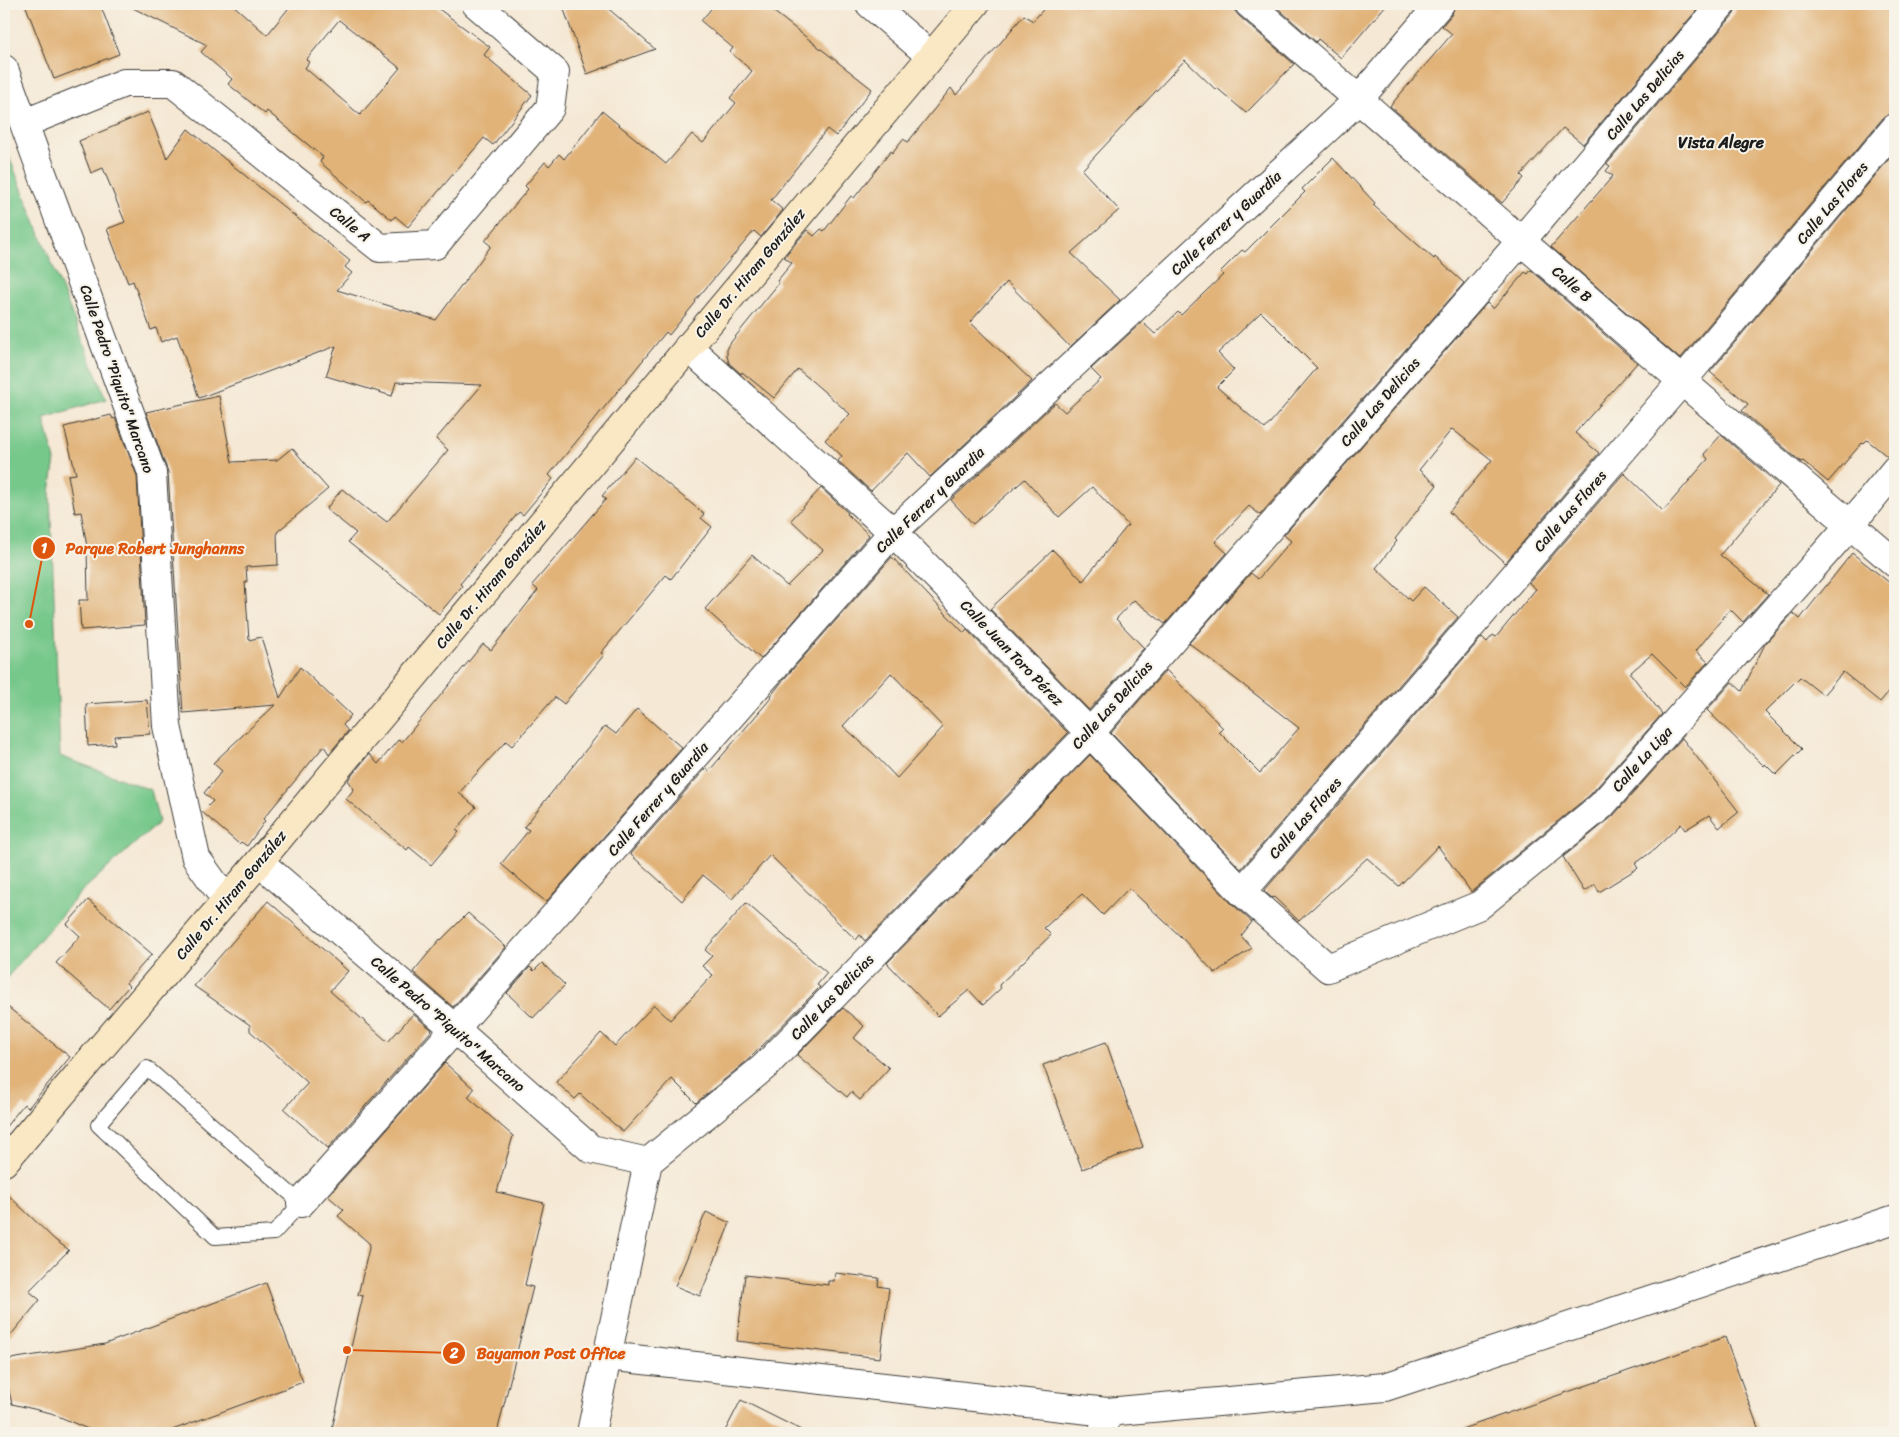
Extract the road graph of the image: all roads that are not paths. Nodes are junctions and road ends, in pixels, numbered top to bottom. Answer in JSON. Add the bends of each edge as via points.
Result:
{"nodes":[{"id":1,"x":476,"y":4,"type":"edge"},
{"id":2,"x":870,"y":4,"type":"edge"},
{"id":3,"x":975,"y":4,"type":"edge"},
{"id":4,"x":1249,"y":4,"type":"edge"},
{"id":5,"x":1440,"y":4,"type":"edge"},
{"id":6,"x":1722,"y":4,"type":"edge"},
{"id":7,"x":932,"y":56,"type":"junction"},
{"id":8,"x":4,"y":68,"type":"edge"},
{"id":9,"x":1359,"y":99,"type":"junction"},
{"id":10,"x":25,"y":123,"type":"junction"},
{"id":11,"x":1895,"y":128,"type":"edge"},
{"id":12,"x":1522,"y":240,"type":"junction"},
{"id":13,"x":688,"y":346,"type":"junction"},
{"id":14,"x":1682,"y":381,"type":"junction"},
{"id":15,"x":1895,"y":470,"type":"edge"},
{"id":16,"x":1850,"y":525,"type":"junction"},
{"id":17,"x":893,"y":532,"type":"junction"},
{"id":18,"x":1895,"y":563,"type":"edge"},
{"id":19,"x":1090,"y":732,"type":"junction"},
{"id":20,"x":260,"y":862,"type":"junction"},
{"id":21,"x":1242,"y":892,"type":"junction"},
{"id":22,"x":226,"y":900,"type":"junction"},
{"id":23,"x":1328,"y":968,"type":"joint"},
{"id":24,"x":455,"y":1029,"type":"junction"},
{"id":25,"x":4,"y":1162,"type":"edge"},
{"id":26,"x":648,"y":1162,"type":"junction"},
{"id":27,"x":302,"y":1203,"type":"junction"},
{"id":28,"x":1895,"y":1219,"type":"edge"},
{"id":29,"x":607,"y":1356,"type":"junction"},
{"id":30,"x":1105,"y":1423,"type":"edge"},
{"id":31,"x":591,"y":1433,"type":"edge"}],
"edges":[{"from":1,"to":10,"type":"street","name":"Calle A","via":[[555,72],[550,108],[435,245],[380,248],[174,83],[124,83]]},
{"from":2,"to":7,"type":"street"},
{"from":3,"to":7,"type":"street","name":"Calle Dr. Hiram González"},
{"from":4,"to":9,"type":"street","name":"Calle B"},
{"from":5,"to":9,"type":"street","name":"Calle Ferrer y Guardia"},
{"from":6,"to":12,"type":"street","name":"Calle Las Delicias"},
{"from":7,"to":13,"type":"street","name":"Calle Dr. Hiram González"},
{"from":8,"to":10,"type":"street","name":"Calle Pedro \"Piquito\" Marcano"},
{"from":9,"to":12,"type":"street","name":"Calle B"},
{"from":9,"to":17,"type":"street","name":"Calle Ferrer y Guardia"},
{"from":10,"to":22,"type":"street","name":"Calle Pedro \"Piquito\" Marcano","via":[[152,473],[168,726],[196,858]]},
{"from":11,"to":14,"type":"street","name":"Calle Las Flores"},
{"from":12,"to":14,"type":"street","name":"Calle B"},
{"from":12,"to":19,"type":"street","name":"Calle Las Delicias"},
{"from":13,"to":17,"type":"street","name":"Calle Juan Toro Pérez"},
{"from":13,"to":20,"type":"street","name":"Calle Dr. Hiram González"},
{"from":14,"to":16,"type":"street","name":"Calle B"},
{"from":14,"to":21,"type":"street","name":"Calle Las Flores"},
{"from":15,"to":16,"type":"street","name":"Calle La Liga"},
{"from":16,"to":18,"type":"street","name":"Calle B"},
{"from":16,"to":23,"type":"street","name":"Calle La Liga","via":[[1601,806],[1480,905]]},
{"from":17,"to":19,"type":"street","name":"Calle Juan Toro Pérez"},
{"from":17,"to":24,"type":"street","name":"Calle Ferrer y Guardia"},
{"from":19,"to":21,"type":"street","name":"Calle Juan Toro Pérez"},
{"from":19,"to":26,"type":"street","name":"Calle Las Delicias","via":[[764,1067]]},
{"from":20,"to":22,"type":"street","name":"Calle Dr. Hiram González"},
{"from":20,"to":24,"type":"street","name":"Calle Pedro \"Piquito\" Marcano"},
{"from":21,"to":23,"type":"street","name":"Calle Juan Toro Pérez"},
{"from":22,"to":25,"type":"street","name":"Calle Dr. Hiram González"},
{"from":24,"to":26,"type":"street","name":"Calle Pedro \"Piquito\" Marcano","via":[[591,1149]]},
{"from":24,"to":27,"type":"street","name":"Calle Ferrer y Guardia"},
{"from":26,"to":29,"type":"street"},
{"from":27,"to":27,"type":"lane","via":[[274,1233],[215,1237],[98,1125],[147,1068]]},
{"from":28,"to":30,"type":"street","via":[[1385,1387]]},
{"from":29,"to":30,"type":"street"},
{"from":29,"to":31,"type":"street"}]}
